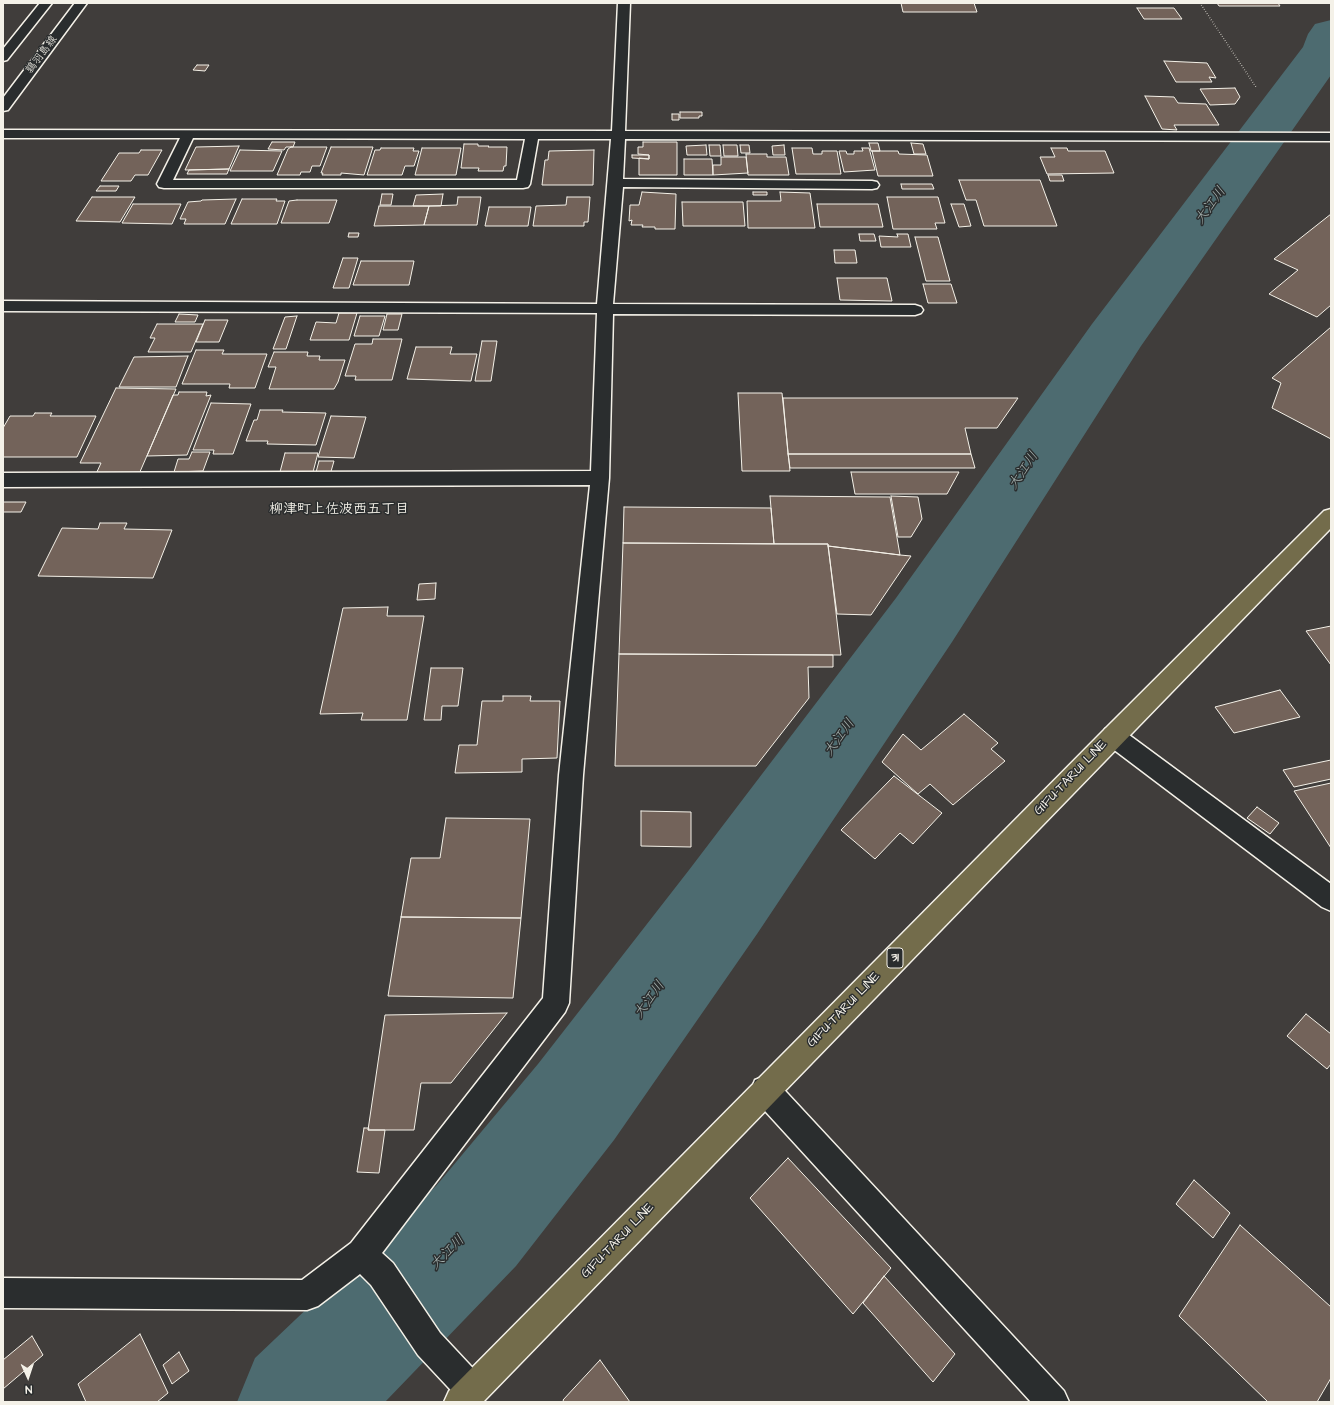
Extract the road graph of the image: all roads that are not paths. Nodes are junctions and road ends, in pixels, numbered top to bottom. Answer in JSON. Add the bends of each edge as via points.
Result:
{"nodes":[{"id":1,"x":46,"y":3,"type":"edge"},
{"id":2,"x":81,"y":3,"type":"edge"},
{"id":3,"x":624,"y":3,"type":"edge"},
{"id":4,"x":3,"y":57,"type":"edge"},
{"id":5,"x":3,"y":107,"type":"edge"},
{"id":6,"x":3,"y":134,"type":"edge"},
{"id":7,"x":188,"y":134,"type":"junction"},
{"id":8,"x":532,"y":136,"type":"junction"},
{"id":9,"x":619,"y":136,"type":"junction"},
{"id":10,"x":1331,"y":137,"type":"edge"},
{"id":11,"x":616,"y":184,"type":"junction"},
{"id":12,"x":872,"y":185,"type":"dead end"},
{"id":13,"x":3,"y":306,"type":"edge"},
{"id":14,"x":605,"y":308,"type":"junction"},
{"id":15,"x":915,"y":310,"type":"dead end"},
{"id":16,"x":600,"y":478,"type":"junction"},
{"id":17,"x":3,"y":480,"type":"edge"},
{"id":18,"x":1331,"y":516,"type":"edge"},
{"id":19,"x":1112,"y":736,"type":"junction"},
{"id":20,"x":1331,"y":899,"type":"edge"},
{"id":21,"x":766,"y":1090,"type":"junction"},
{"id":22,"x":372,"y":1264,"type":"junction"},
{"id":23,"x":3,"y":1293,"type":"edge"},
{"id":24,"x":466,"y":1396,"type":"edge"},
{"id":25,"x":1053,"y":1402,"type":"edge"}],
"edges":[{"from":1,"to":4,"type":"street"},
{"from":2,"to":5,"type":"street","name":"鶉羽島線"},
{"from":3,"to":9,"type":"street"},
{"from":6,"to":7,"type":"street"},
{"from":7,"to":8,"type":"street"},
{"from":7,"to":8,"type":"street","via":[[164,184],[522,184]]},
{"from":8,"to":9,"type":"street"},
{"from":9,"to":10,"type":"street"},
{"from":9,"to":11,"type":"street"},
{"from":11,"to":12,"type":"street"},
{"from":11,"to":14,"type":"street"},
{"from":13,"to":14,"type":"street"},
{"from":14,"to":15,"type":"street"},
{"from":14,"to":16,"type":"street"},
{"from":16,"to":17,"type":"street"},
{"from":16,"to":22,"type":"street","via":[[571,775],[556,1003]]},
{"from":18,"to":19,"type":"main road","name":"GIFU-TARUI LINE","number":"31"},
{"from":19,"to":20,"type":"street"},
{"from":19,"to":21,"type":"main road","name":"GIFU-TARUI LINE","number":"31"},
{"from":21,"to":24,"type":"main road","name":"GIFU-TARUI LINE","number":"31"},
{"from":21,"to":25,"type":"street"},
{"from":22,"to":23,"type":"street","via":[[306,1295]]},
{"from":22,"to":24,"type":"street"}]}
